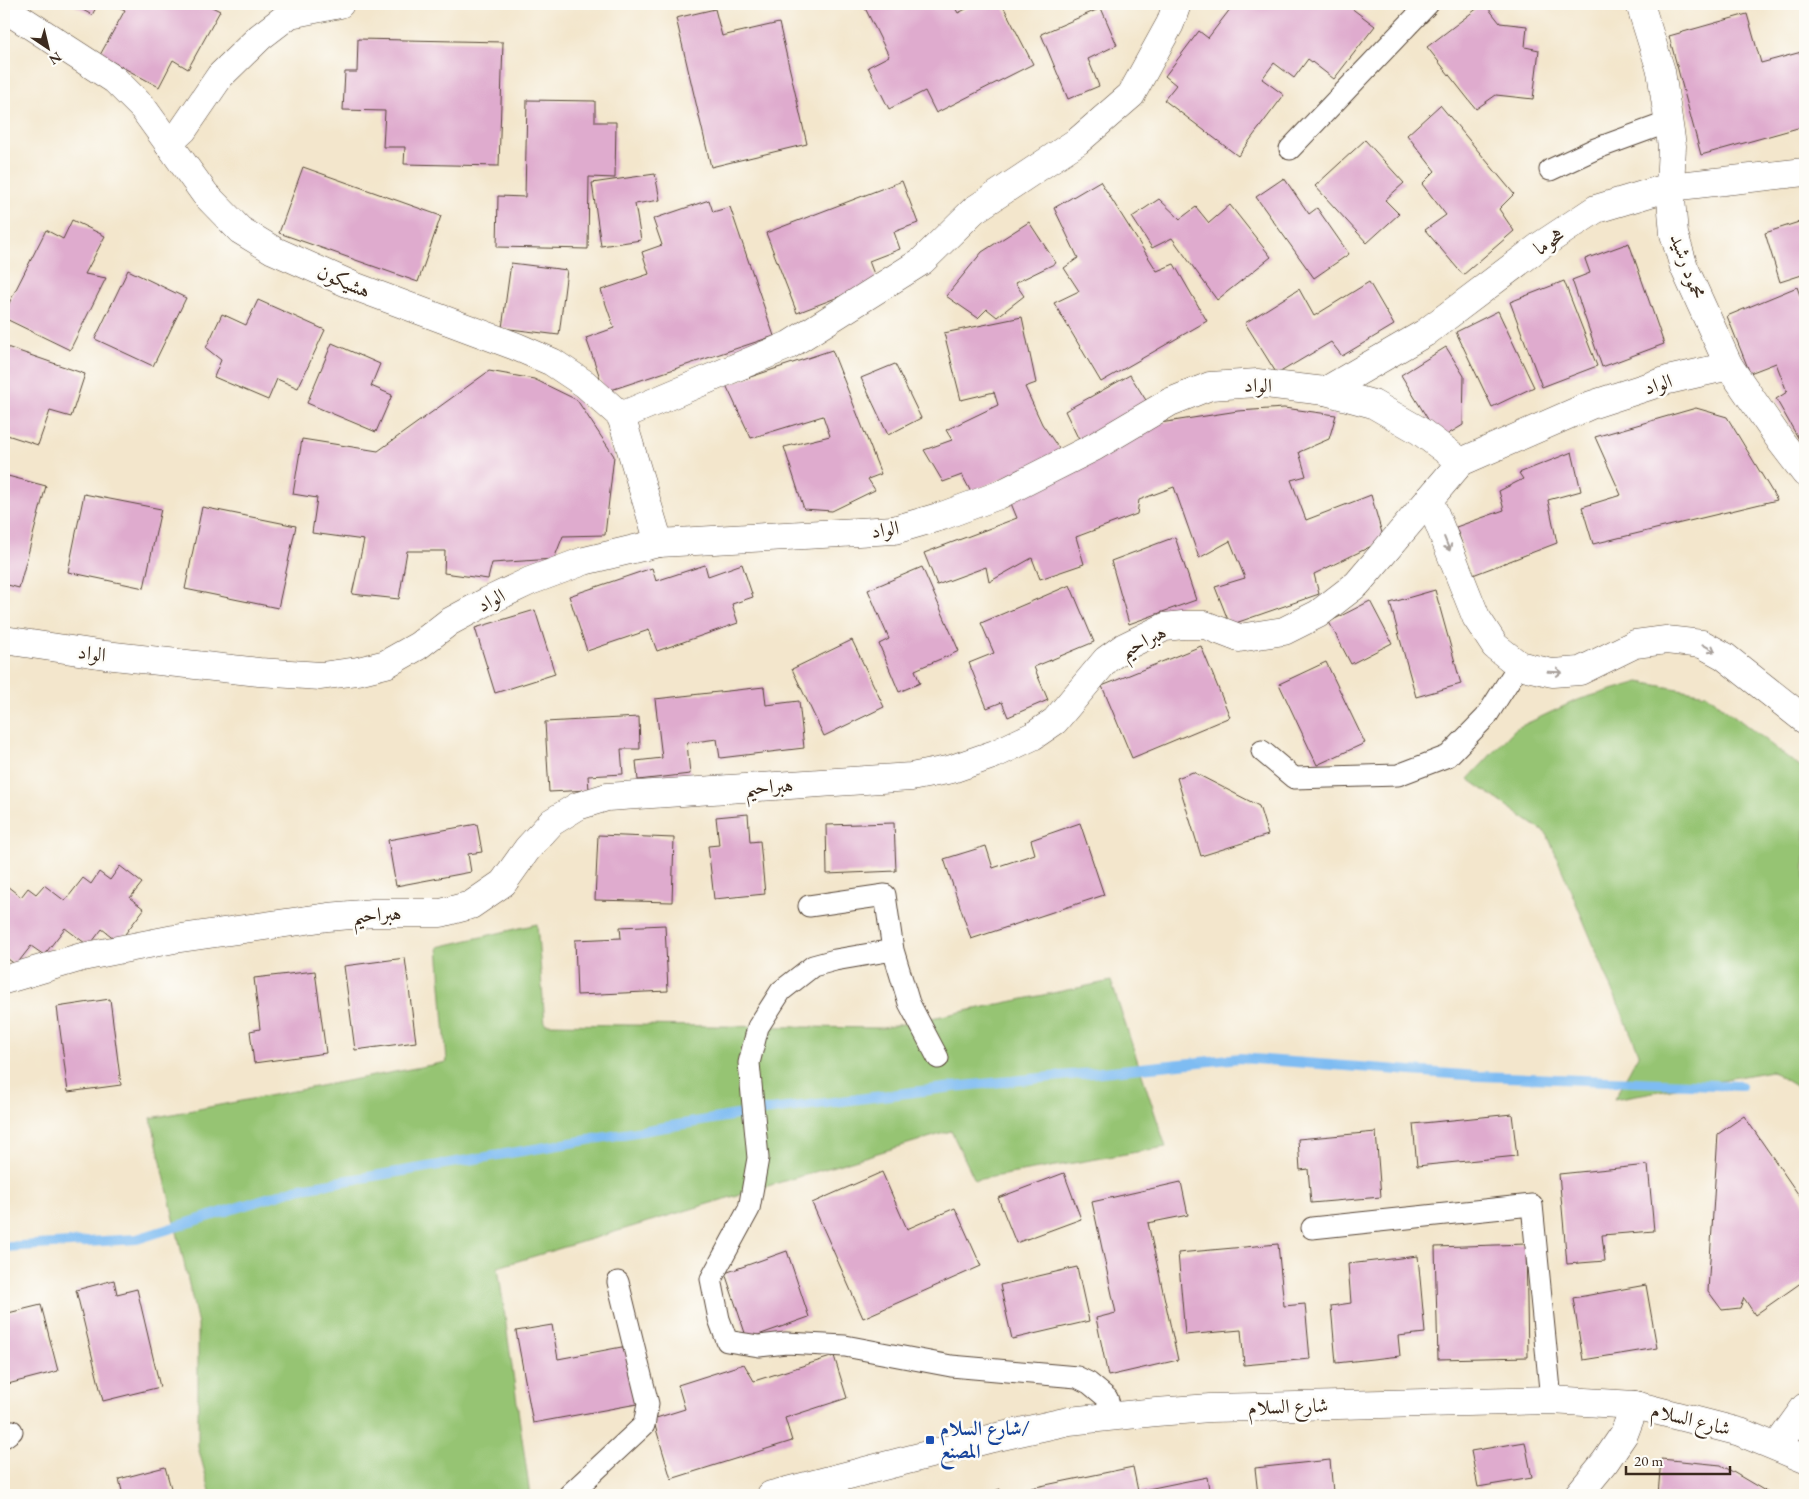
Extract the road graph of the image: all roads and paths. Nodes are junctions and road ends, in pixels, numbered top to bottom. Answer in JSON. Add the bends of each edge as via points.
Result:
{"nodes":[{"id":1,"x":340,"y":4,"type":"edge"},
{"id":2,"x":1177,"y":4,"type":"edge"},
{"id":3,"x":1428,"y":4,"type":"edge"},
{"id":4,"x":1640,"y":4,"type":"edge"},
{"id":5,"x":4,"y":8,"type":"edge"},
{"id":6,"x":1669,"y":122,"type":"junction"},
{"id":7,"x":168,"y":144,"type":"junction"},
{"id":8,"x":1290,"y":149,"type":"dead end"},
{"id":9,"x":1550,"y":170,"type":"dead end"},
{"id":10,"x":1805,"y":172,"type":"edge"},
{"id":11,"x":1670,"y":187,"type":"junction"},
{"id":12,"x":1729,"y":366,"type":"junction"},
{"id":13,"x":1325,"y":391,"type":"junction"},
{"id":14,"x":621,"y":416,"type":"junction"},
{"id":15,"x":1461,"y":462,"type":"junction"},
{"id":16,"x":1805,"y":473,"type":"edge"},
{"id":17,"x":1429,"y":499,"type":"junction"},
{"id":18,"x":659,"y":543,"type":"junction"},
{"id":19,"x":4,"y":640,"type":"edge"},
{"id":20,"x":1519,"y":665,"type":"junction"},
{"id":21,"x":1805,"y":720,"type":"edge"},
{"id":22,"x":1262,"y":751,"type":"dead end"},
{"id":23,"x":809,"y":906,"type":"dead end"},
{"id":24,"x":894,"y":950,"type":"junction"},
{"id":25,"x":4,"y":980,"type":"edge"},
{"id":26,"x":938,"y":1058,"type":"dead end"},
{"id":27,"x":1312,"y":1228,"type":"dead end"},
{"id":28,"x":618,"y":1282,"type":"dead end"},
{"id":29,"x":1550,"y":1400,"type":"junction"},
{"id":30,"x":1635,"y":1405,"type":"junction"},
{"id":31,"x":1805,"y":1407,"type":"edge"},
{"id":32,"x":1112,"y":1416,"type":"junction"},
{"id":33,"x":1778,"y":1446,"type":"junction"},
{"id":34,"x":1805,"y":1459,"type":"edge"},
{"id":35,"x":568,"y":1495,"type":"edge"},
{"id":36,"x":771,"y":1495,"type":"edge"},
{"id":37,"x":1578,"y":1495,"type":"edge"}],
"edges":[{"from":1,"to":7,"type":"street","via":[[290,14],[260,36],[220,76],[183,130]]},
{"from":2,"to":14,"type":"street","via":[[1170,24],[1131,95],[1078,141],[974,210],[922,261],[789,345]]},
{"from":3,"to":8,"type":"lane"},
{"from":4,"to":6,"type":"street","name":"محمود رشيد","via":[[1661,71]]},
{"from":5,"to":7,"type":"street","name":"هشيكون","via":[[115,80],[143,108]]},
{"from":6,"to":9,"type":"lane","via":[[1595,149]]},
{"from":6,"to":11,"type":"street","name":"محمود رشيد","via":[[1672,146]]},
{"from":7,"to":14,"type":"street","name":"هشيكون","via":[[205,194],[240,230],[273,250],[354,286],[552,362],[585,384]]},
{"from":10,"to":11,"type":"street","name":"هحوما"},
{"from":11,"to":12,"type":"street","name":"محمود رشيد","via":[[1674,234],[1684,267]]},
{"from":11,"to":13,"type":"street","name":"هحوما","via":[[1596,209],[1540,246],[1425,333]]},
{"from":12,"to":15,"type":"street","name":"الواد","via":[[1668,380],[1591,405]]},
{"from":12,"to":16,"type":"street","name":"محمود رشيد"},
{"from":13,"to":15,"type":"street","name":"الواد","via":[[1373,404],[1420,431]]},
{"from":13,"to":18,"type":"street","name":"الواد","via":[[1257,383],[1210,386],[1170,402],[1094,447],[999,496],[894,530]]},
{"from":14,"to":18,"type":"street"},
{"from":15,"to":17,"type":"street","name":"هبراحيم"},
{"from":17,"to":20,"type":"street","one_way":true,"via":[[1476,617],[1495,646]]},
{"from":17,"to":25,"type":"street","name":"هبراحيم","via":[[1357,584],[1318,614],[1284,631],[1239,638],[1206,625],[1165,627],[1106,660],[1055,721],[1033,736],[952,769],[911,777],[607,797],[578,806],[552,822],[503,883],[471,905],[441,913],[328,917],[174,939],[82,957]]},
{"from":18,"to":19,"type":"street","name":"الواد","via":[[584,562],[530,581],[449,622],[418,646],[386,664],[358,671],[321,676],[259,672]]},
{"from":20,"to":21,"type":"street","one_way":true,"via":[[1552,673],[1580,671],[1635,644],[1666,640],[1702,644],[1724,656]]},
{"from":20,"to":22,"type":"lane","via":[[1486,718],[1448,756],[1398,775],[1294,778]]},
{"from":23,"to":24,"type":"lane","via":[[885,895]]},
{"from":24,"to":26,"type":"lane","via":[[909,1003]]},
{"from":24,"to":32,"type":"lane","via":[[813,966],[781,991],[758,1027],[749,1063],[758,1158],[749,1209],[711,1279],[727,1342],[759,1346],[786,1343],[845,1346],[951,1366],[1077,1377],[1107,1398]]},
{"from":27,"to":29,"type":"lane","via":[[1532,1205]]},
{"from":28,"to":35,"type":"lane","via":[[648,1404],[644,1425]]},
{"from":29,"to":30,"type":"street","name":"شارع السلام"},
{"from":29,"to":32,"type":"street","name":"شارع السلام","via":[[1210,1408]]},
{"from":30,"to":33,"type":"street","name":"شارع السلام","via":[[1740,1432]]},
{"from":30,"to":37,"type":"street","via":[[1624,1434]]},
{"from":31,"to":33,"type":"street"},
{"from":32,"to":36,"type":"street","name":"شارع السلام","via":[[1070,1421],[993,1438]]},
{"from":33,"to":34,"type":"street","name":"شارع السلام"}]}
